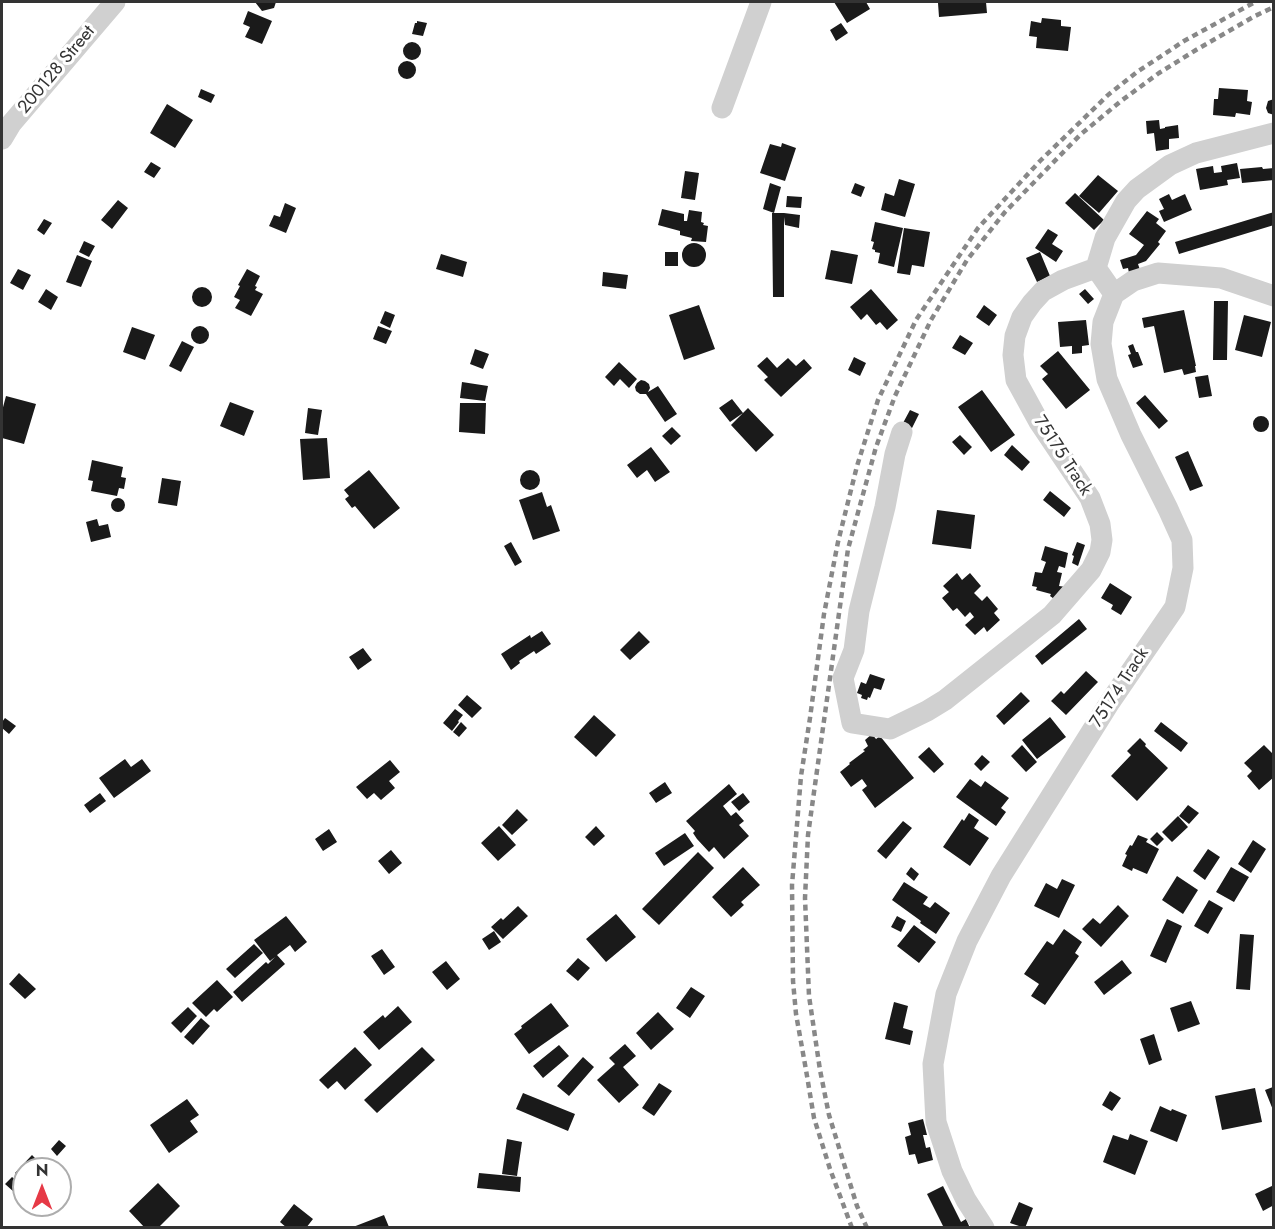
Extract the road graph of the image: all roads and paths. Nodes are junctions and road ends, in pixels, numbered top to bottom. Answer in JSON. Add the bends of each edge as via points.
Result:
{"nodes":[{"id":1,"x":115,"y":2,"type":"edge"},
{"id":2,"x":761,"y":2,"type":"edge"},
{"id":3,"x":722,"y":108,"type":"dead end"},
{"id":4,"x":1274,"y":133,"type":"edge"},
{"id":5,"x":2,"y":140,"type":"edge"},
{"id":6,"x":1096,"y":268,"type":"junction"},
{"id":7,"x":1114,"y":294,"type":"junction"},
{"id":8,"x":1274,"y":296,"type":"edge"},
{"id":9,"x":902,"y":432,"type":"dead end"},
{"id":10,"x":984,"y":1227,"type":"edge"}],
"edges":[{"from":1,"to":5,"type":"street","name":"200128 Street","via":[[11,124]]},
{"from":2,"to":3,"type":"street"},
{"from":4,"to":6,"type":"street","via":[[1196,153],[1170,165],[1137,189],[1105,238]]},
{"from":6,"to":7,"type":"street"},
{"from":6,"to":9,"type":"street","name":"75175 Track","via":[[1043,291],[1022,317],[1013,355],[1016,380],[1034,414],[1090,498],[1100,524],[1100,552],[1091,570],[1052,615],[945,700],[890,729],[852,723],[843,678],[854,650],[859,611]]},
{"from":7,"to":8,"type":"street","via":[[1133,281],[1158,273],[1221,278]]},
{"from":7,"to":10,"type":"street","name":"75174 Track","via":[[1103,322],[1101,344],[1107,379],[1182,540],[1183,568],[1175,607],[1001,876],[967,941],[946,994],[933,1064],[936,1122],[952,1171]]}]}
